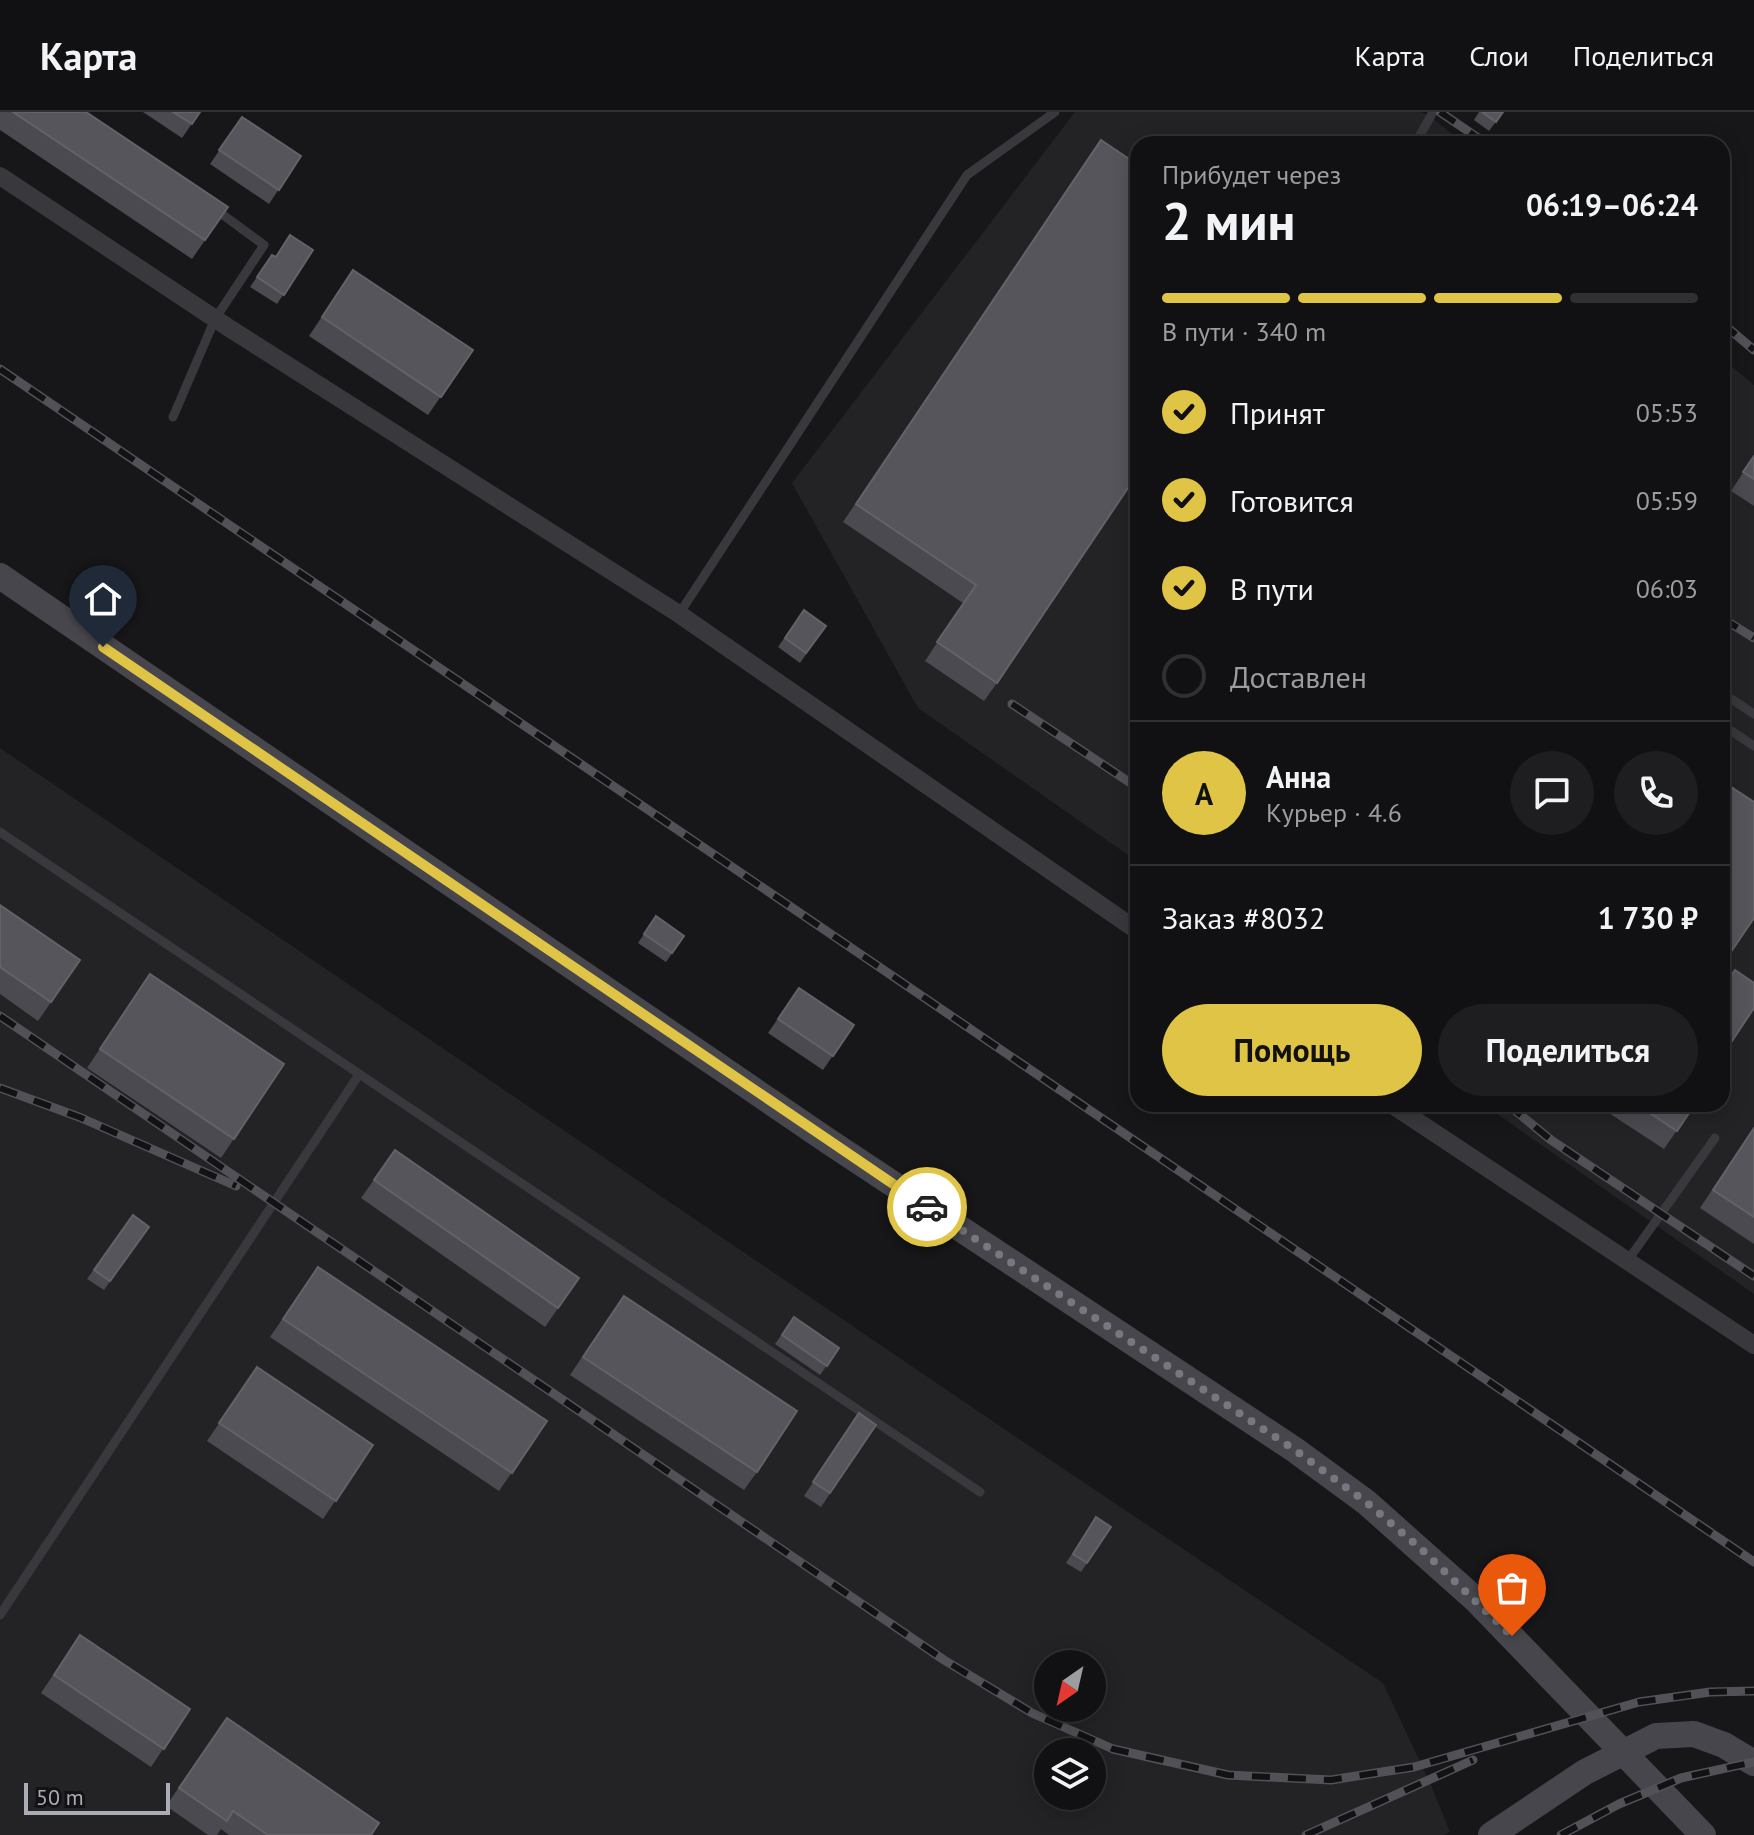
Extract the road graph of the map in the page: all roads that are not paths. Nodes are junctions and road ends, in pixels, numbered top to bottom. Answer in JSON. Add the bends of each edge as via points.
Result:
{"nodes":[{"id":1,"x":1055,"y":112,"type":"edge"},
{"id":2,"x":1433,"y":112,"type":"edge"},
{"id":3,"x":1420,"y":136,"type":"edge"},
{"id":4,"x":0,"y":176,"type":"edge"},
{"id":5,"x":203,"y":201,"type":"edge"},
{"id":6,"x":215,"y":319,"type":"junction"},
{"id":7,"x":173,"y":417,"type":"dead end"},
{"id":8,"x":0,"y":576,"type":"edge"},
{"id":9,"x":679,"y":614,"type":"junction"},
{"id":10,"x":1730,"y":698,"type":"edge"},
{"id":11,"x":1754,"y":714,"type":"edge"},
{"id":12,"x":1730,"y":730,"type":"edge"},
{"id":13,"x":1754,"y":746,"type":"edge"},
{"id":14,"x":0,"y":832,"type":"edge"},
{"id":15,"x":1130,"y":925,"type":"edge"},
{"id":16,"x":358,"y":1076,"type":"junction"},
{"id":17,"x":1403,"y":1112,"type":"edge"},
{"id":18,"x":1715,"y":1138,"type":"dead end"},
{"id":19,"x":1628,"y":1260,"type":"junction"},
{"id":20,"x":1754,"y":1345,"type":"edge"},
{"id":21,"x":980,"y":1492,"type":"dead end"},
{"id":22,"x":0,"y":1615,"type":"edge"},
{"id":23,"x":1754,"y":1763,"type":"edge"},
{"id":24,"x":1491,"y":1835,"type":"edge"},
{"id":25,"x":1703,"y":1835,"type":"edge"}],
"edges":[{"from":1,"to":9,"type":"lane","via":[[967,175]]},
{"from":2,"to":3,"type":"lane"},
{"from":4,"to":6,"type":"street"},
{"from":5,"to":6,"type":"lane","via":[[264,245]]},
{"from":6,"to":7,"type":"lane"},
{"from":6,"to":9,"type":"street"},
{"from":8,"to":25,"type":"street","via":[[1366,1502],[1530,1654]]},
{"from":9,"to":15,"type":"street"},
{"from":10,"to":11,"type":"lane"},
{"from":12,"to":13,"type":"lane"},
{"from":14,"to":16,"type":"lane"},
{"from":16,"to":21,"type":"lane"},
{"from":16,"to":22,"type":"lane"},
{"from":17,"to":19,"type":"street"},
{"from":18,"to":19,"type":"lane"},
{"from":19,"to":20,"type":"street"},
{"from":23,"to":24,"type":"street","via":[[1694,1734],[1656,1736],[1585,1772]]}]}
